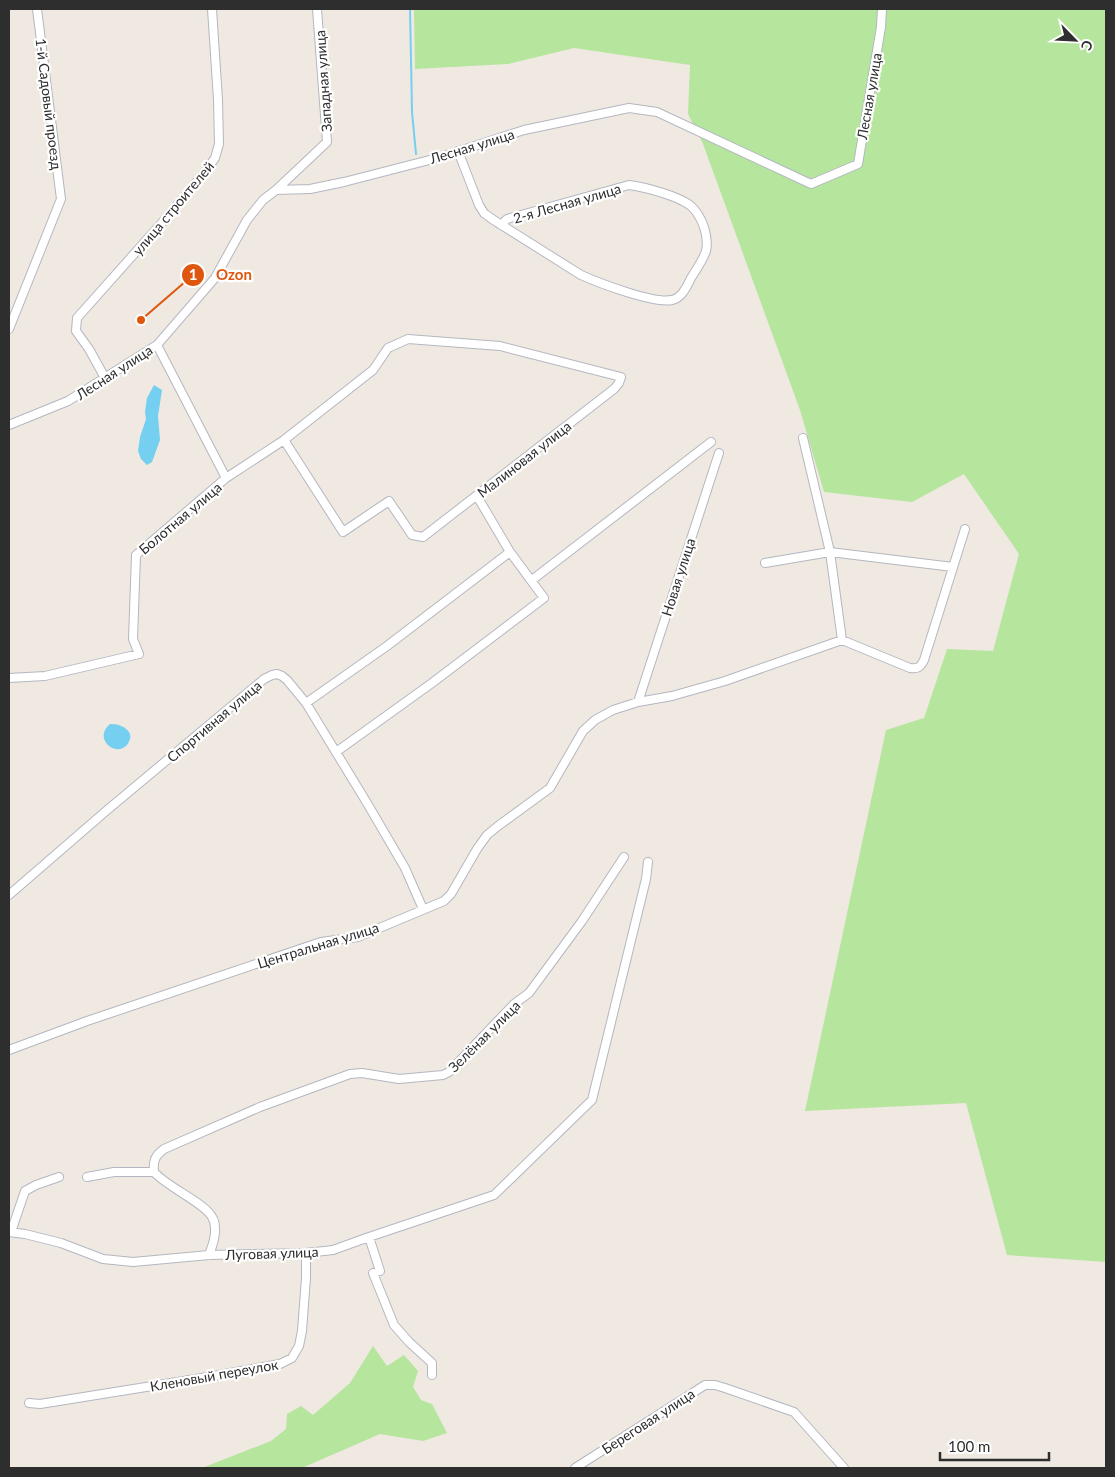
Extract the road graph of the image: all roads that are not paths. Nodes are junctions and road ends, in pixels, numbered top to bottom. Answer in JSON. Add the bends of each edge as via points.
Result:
{"nodes":[{"id":1,"x":37,"y":9,"type":"edge"},
{"id":2,"x":212,"y":9,"type":"edge"},
{"id":3,"x":317,"y":9,"type":"edge"},
{"id":4,"x":882,"y":9,"type":"edge"},
{"id":5,"x":458,"y":151,"type":"junction"},
{"id":6,"x":276,"y":190,"type":"junction"},
{"id":7,"x":501,"y":225,"type":"junction"},
{"id":8,"x":9,"y":329,"type":"edge"},
{"id":9,"x":408,"y":339,"type":"joint"},
{"id":10,"x":157,"y":345,"type":"junction"},
{"id":11,"x":105,"y":378,"type":"junction"},
{"id":12,"x":9,"y":425,"type":"edge"},
{"id":13,"x":803,"y":438,"type":"dead end"},
{"id":14,"x":284,"y":440,"type":"junction"},
{"id":15,"x":711,"y":442,"type":"dead end"},
{"id":16,"x":719,"y":453,"type":"dead end"},
{"id":17,"x":226,"y":478,"type":"junction"},
{"id":18,"x":477,"y":496,"type":"junction"},
{"id":19,"x":964,"y":529,"type":"dead end"},
{"id":20,"x":510,"y":552,"type":"junction"},
{"id":21,"x":830,"y":552,"type":"junction"},
{"id":22,"x":765,"y":563,"type":"dead end"},
{"id":23,"x":953,"y":567,"type":"junction"},
{"id":24,"x":532,"y":580,"type":"junction"},
{"id":25,"x":842,"y":640,"type":"junction"},
{"id":26,"x":9,"y":678,"type":"edge"},
{"id":27,"x":638,"y":702,"type":"junction"},
{"id":28,"x":306,"y":703,"type":"junction"},
{"id":29,"x":336,"y":752,"type":"junction"},
{"id":30,"x":624,"y":857,"type":"dead end"},
{"id":31,"x":648,"y":862,"type":"dead end"},
{"id":32,"x":9,"y":895,"type":"edge"},
{"id":33,"x":423,"y":909,"type":"junction"},
{"id":34,"x":9,"y":1050,"type":"edge"},
{"id":35,"x":154,"y":1172,"type":"junction"},
{"id":36,"x":59,"y":1176,"type":"dead end"},
{"id":37,"x":87,"y":1177,"type":"dead end"},
{"id":38,"x":10,"y":1232,"type":"edge"},
{"id":39,"x":368,"y":1237,"type":"junction"},
{"id":40,"x":306,"y":1253,"type":"junction"},
{"id":41,"x":209,"y":1255,"type":"junction"},
{"id":42,"x":432,"y":1375,"type":"dead end"},
{"id":43,"x":29,"y":1403,"type":"dead end"},
{"id":44,"x":576,"y":1468,"type":"edge"},
{"id":45,"x":844,"y":1468,"type":"edge"}],
"edges":[{"from":1,"to":8,"type":"street","name":"1-й Садовый проезд","via":[[61,199]]},
{"from":2,"to":11,"type":"street","name":"улица строителей","via":[[219,144],[215,158],[77,318],[76,331]]},
{"from":3,"to":6,"type":"street","name":"Западная улица","via":[[328,142]]},
{"from":4,"to":5,"type":"street","name":"Лесная улица","via":[[858,164],[811,184],[657,112],[629,108],[524,130]]},
{"from":5,"to":6,"type":"street","name":"Лесная улица","via":[[344,182]]},
{"from":5,"to":7,"type":"street","name":"2-я Лесная улица","via":[[479,206]]},
{"from":6,"to":10,"type":"street","name":"Лесная улица","via":[[247,220],[215,278]]},
{"from":7,"to":7,"type":"street","name":"2-я Лесная улица","via":[[580,275],[664,301],[675,299],[684,292],[705,252],[707,237],[693,208],[643,186],[629,185],[507,219]]},
{"from":9,"to":14,"type":"street","name":"Болотная улица","via":[[388,348],[373,370]]},
{"from":9,"to":18,"type":"street","name":"Малиновая улица","via":[[500,346],[621,377],[614,390]]},
{"from":10,"to":11,"type":"street","name":"Лесная улица"},
{"from":10,"to":17,"type":"street"},
{"from":11,"to":12,"type":"street","name":"Лесная улица","via":[[68,401]]},
{"from":13,"to":21,"type":"street"},
{"from":14,"to":17,"type":"street","name":"Болотная улица"},
{"from":14,"to":18,"type":"street","name":"Малиновая улица","via":[[343,532],[389,501],[412,535],[423,538]]},
{"from":15,"to":24,"type":"street"},
{"from":16,"to":27,"type":"street","name":"Новая улица"},
{"from":17,"to":26,"type":"street","name":"Болотная улица","via":[[136,556],[133,639],[139,654],[44,676]]},
{"from":18,"to":20,"type":"street"},
{"from":19,"to":23,"type":"street"},
{"from":20,"to":24,"type":"street"},
{"from":20,"to":28,"type":"street"},
{"from":21,"to":22,"type":"street"},
{"from":21,"to":23,"type":"street"},
{"from":21,"to":25,"type":"street"},
{"from":23,"to":25,"type":"street","via":[[921,666],[910,668]]},
{"from":24,"to":29,"type":"street","via":[[544,598]]},
{"from":25,"to":27,"type":"street","via":[[725,681]]},
{"from":27,"to":33,"type":"street","name":"Центральная улица","via":[[595,720],[584,731],[550,788],[487,835],[451,894],[436,905]]},
{"from":28,"to":29,"type":"street","name":"Спортивная улица"},
{"from":28,"to":32,"type":"street","name":"Спортивная улица","via":[[282,676],[277,674],[264,679]]},
{"from":29,"to":33,"type":"street","name":"Спортивная улица","via":[[405,868]]},
{"from":30,"to":35,"type":"street","name":"Зелёная улица","via":[[530,993],[514,1004],[449,1072],[399,1079],[356,1073],[322,1084],[164,1149],[156,1155]]},
{"from":31,"to":39,"type":"street","name":"Луговая улица","via":[[592,1100],[494,1195]]},
{"from":33,"to":34,"type":"street","name":"Центральная улица","via":[[358,937],[321,942]]},
{"from":35,"to":37,"type":"street","via":[[114,1172]]},
{"from":35,"to":41,"type":"street","via":[[207,1210],[213,1218],[214,1240]]},
{"from":36,"to":38,"type":"street","via":[[25,1192]]},
{"from":38,"to":41,"type":"street","name":"Луговая улица","via":[[61,1243],[103,1259],[133,1262]]},
{"from":39,"to":40,"type":"street","name":"Луговая улица","via":[[333,1250]]},
{"from":39,"to":42,"type":"street","via":[[380,1271],[373,1273],[394,1325],[432,1363]]},
{"from":40,"to":41,"type":"street","name":"Луговая улица"},
{"from":40,"to":43,"type":"street","name":"Кленовый переулок","via":[[302,1331],[292,1358],[280,1364],[202,1378],[40,1404]]},
{"from":44,"to":45,"type":"street","name":"Береговая улица","via":[[705,1385],[726,1388],[794,1412]]}]}
